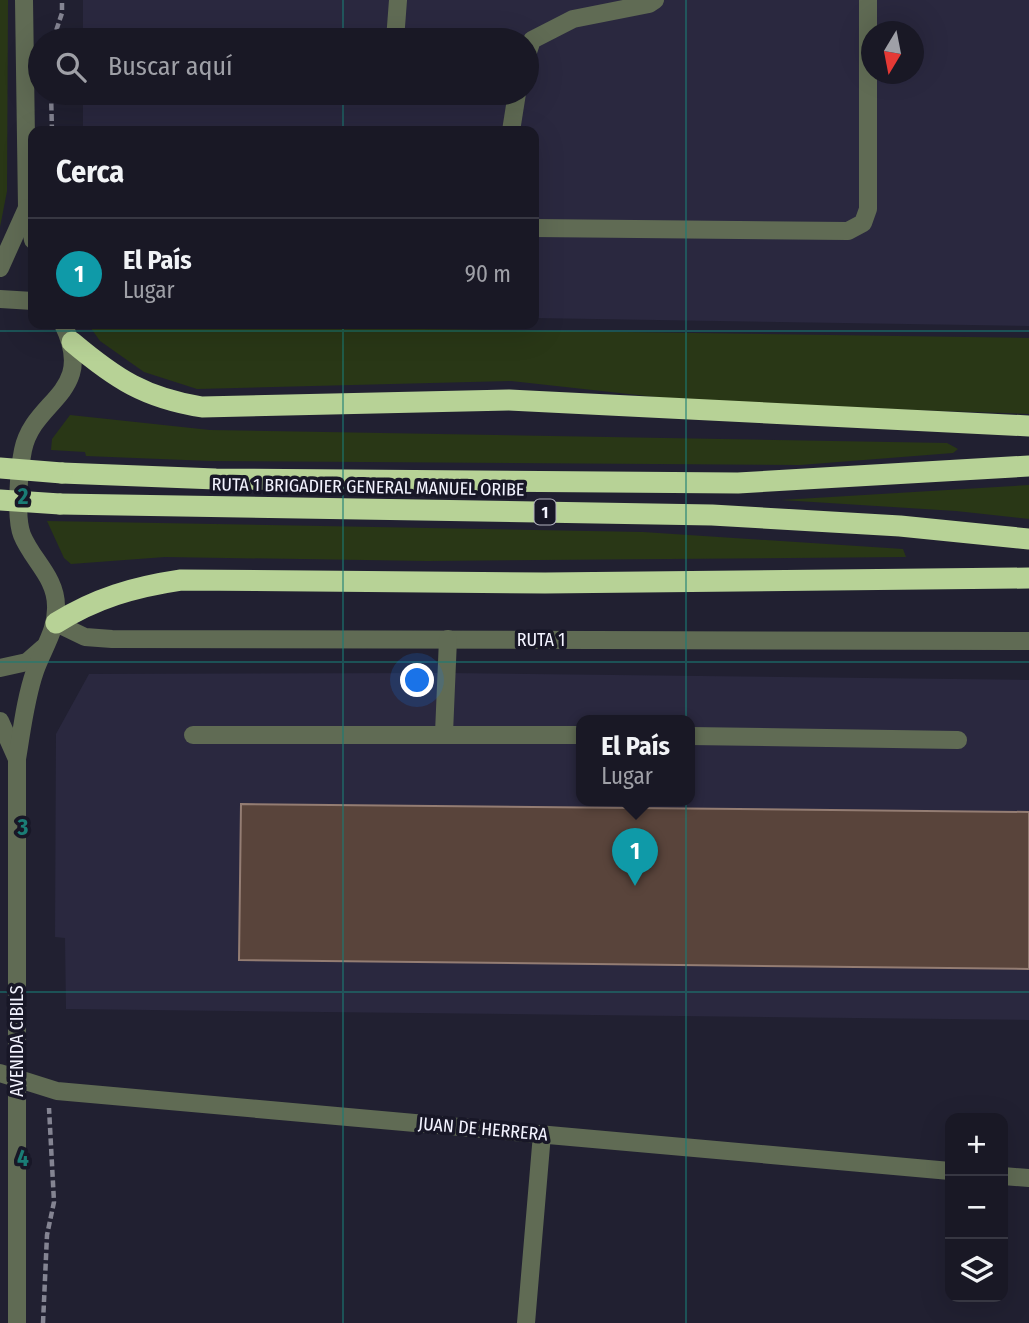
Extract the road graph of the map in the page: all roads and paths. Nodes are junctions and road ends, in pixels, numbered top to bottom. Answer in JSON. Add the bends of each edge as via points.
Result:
{"nodes":[{"id":1,"x":24,"y":0,"type":"edge"},
{"id":2,"x":62,"y":0,"type":"edge"},
{"id":3,"x":398,"y":0,"type":"edge"},
{"id":4,"x":655,"y":0,"type":"edge"},
{"id":5,"x":868,"y":0,"type":"edge"},
{"id":6,"x":57,"y":28,"type":"edge"},
{"id":7,"x":396,"y":28,"type":"edge"},
{"id":8,"x":539,"y":36,"type":"edge"},
{"id":9,"x":51,"y":105,"type":"edge"},
{"id":10,"x":515,"y":105,"type":"edge"},
{"id":11,"x":52,"y":126,"type":"edge"},
{"id":12,"x":512,"y":126,"type":"edge"},
{"id":13,"x":27,"y":208,"type":"junction"},
{"id":14,"x":28,"y":213,"type":"edge"},
{"id":15,"x":539,"y":228,"type":"edge"},
{"id":16,"x":0,"y":268,"type":"edge"},
{"id":17,"x":0,"y":299,"type":"edge"},
{"id":18,"x":28,"y":301,"type":"edge"},
{"id":19,"x":68,"y":333,"type":"edge"},
{"id":20,"x":1029,"y":426,"type":"edge"},
{"id":21,"x":1029,"y":466,"type":"edge"},
{"id":22,"x":0,"y":468,"type":"edge"},
{"id":23,"x":0,"y":500,"type":"edge"},
{"id":24,"x":1029,"y":539,"type":"edge"},
{"id":25,"x":1029,"y":578,"type":"edge"},
{"id":26,"x":56,"y":623,"type":"junction"},
{"id":27,"x":448,"y":639,"type":"junction"},
{"id":28,"x":1029,"y":641,"type":"edge"},
{"id":29,"x":45,"y":647,"type":"junction"},
{"id":30,"x":0,"y":668,"type":"edge"},
{"id":31,"x":0,"y":721,"type":"edge"},
{"id":32,"x":444,"y":733,"type":"junction"},
{"id":33,"x":192,"y":734,"type":"dead end"},
{"id":34,"x":576,"y":735,"type":"edge"},
{"id":35,"x":695,"y":736,"type":"edge"},
{"id":36,"x":958,"y":740,"type":"dead end"},
{"id":37,"x":17,"y":760,"type":"junction"},
{"id":38,"x":9,"y":880,"type":"edge"},
{"id":39,"x":11,"y":1082,"type":"edge"},
{"id":40,"x":542,"y":1134,"type":"junction"},
{"id":41,"x":945,"y":1171,"type":"edge"},
{"id":42,"x":1008,"y":1176,"type":"edge"},
{"id":43,"x":1029,"y":1178,"type":"edge"},
{"id":44,"x":17,"y":1323,"type":"edge"},
{"id":45,"x":43,"y":1323,"type":"edge"},
{"id":46,"x":526,"y":1323,"type":"edge"}],
"edges":[{"from":1,"to":13,"type":"street"},
{"from":2,"to":6,"type":"path"},
{"from":3,"to":7,"type":"street"},
{"from":4,"to":8,"type":"street","via":[[573,19]]},
{"from":5,"to":15,"type":"street","via":[[868,209],[863,223],[848,231]]},
{"from":9,"to":11,"type":"path"},
{"from":10,"to":12,"type":"street"},
{"from":13,"to":14,"type":"street"},
{"from":13,"to":16,"type":"street"},
{"from":17,"to":18,"type":"street"},
{"from":19,"to":20,"type":"highway","via":[[99,365],[139,390],[165,401],[202,407],[509,400]]},
{"from":19,"to":26,"type":"street","name":"AVENIDA CIBILS","via":[[73,360],[68,384],[31,429],[23,451],[19,520],[22,535],[54,587]]},
{"from":21,"to":22,"type":"highway","name":"RUTA 1 BRIGADIER GENERAL MANUEL ORIBE","number":"1","bridge":true,"via":[[738,483],[216,479]]},
{"from":23,"to":24,"type":"highway","name":"RUTA 1 BRIGADIER GENERAL MANUEL ORIBE","number":"1","bridge":true,"via":[[712,515]]},
{"from":25,"to":26,"type":"highway","via":[[545,583],[181,580],[106,597]]},
{"from":26,"to":27,"type":"street","name":"RUTA 1","via":[[85,636],[112,639]]},
{"from":26,"to":29,"type":"street","name":"AVENIDA CIBILS"},
{"from":27,"to":28,"type":"street","name":"RUTA 1"},
{"from":27,"to":32,"type":"street"},
{"from":29,"to":30,"type":"street","via":[[26,662]]},
{"from":29,"to":37,"type":"street","name":"AVENIDA CIBILS","via":[[27,700]]},
{"from":31,"to":37,"type":"street","name":"AVENIDA CIBILS"},
{"from":32,"to":33,"type":"street"},
{"from":32,"to":34,"type":"street"},
{"from":35,"to":36,"type":"street"},
{"from":37,"to":38,"type":"street","name":"AVENIDA CIBILS"},
{"from":38,"to":39,"type":"street","name":"AVENIDA CIBILS"},
{"from":39,"to":40,"type":"street","name":"JUAN DE HERRERA","via":[[57,1091]]},
{"from":39,"to":44,"type":"street","name":"AVENIDA CIBILS"},
{"from":39,"to":45,"type":"path","via":[[49,1106],[54,1202],[47,1235]]},
{"from":40,"to":41,"type":"street","name":"JUAN DE HERRERA"},
{"from":40,"to":46,"type":"street"},
{"from":42,"to":43,"type":"street"}]}
